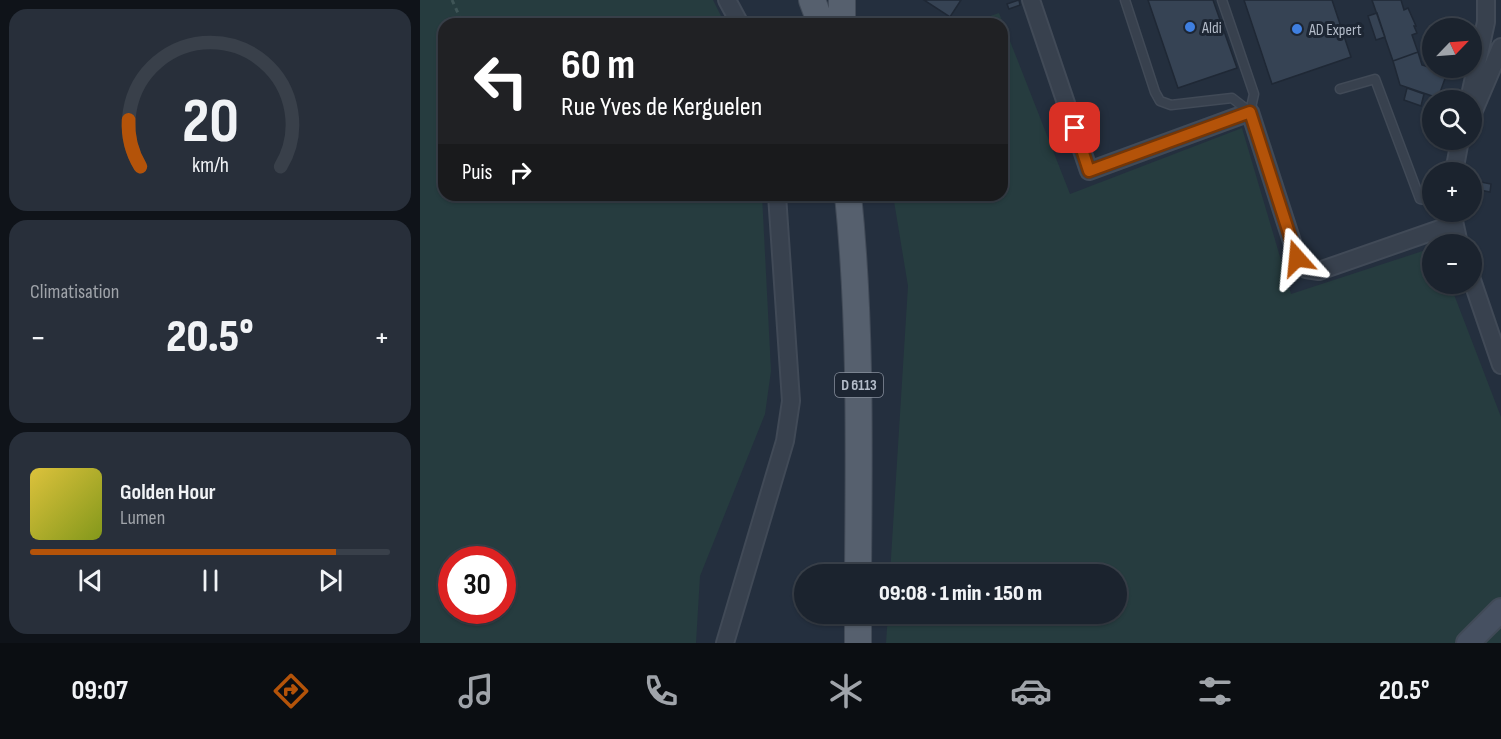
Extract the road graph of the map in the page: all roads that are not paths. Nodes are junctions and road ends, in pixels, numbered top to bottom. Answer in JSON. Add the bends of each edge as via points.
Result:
{"nodes":[{"id":1,"x":727,"y":0,"type":"edge"},
{"id":2,"x":812,"y":0,"type":"edge"},
{"id":3,"x":842,"y":0,"type":"edge"},
{"id":4,"x":1031,"y":0,"type":"edge"},
{"id":5,"x":1125,"y":0,"type":"edge"},
{"id":6,"x":1222,"y":0,"type":"edge"},
{"id":7,"x":1486,"y":0,"type":"edge"},
{"id":8,"x":737,"y":18,"type":"edge"},
{"id":9,"x":818,"y":18,"type":"edge"},
{"id":10,"x":842,"y":18,"type":"edge"},
{"id":11,"x":1501,"y":47,"type":"edge"},
{"id":12,"x":1340,"y":89,"type":"dead end"},
{"id":13,"x":1471,"y":90,"type":"edge"},
{"id":14,"x":1482,"y":92,"type":"edge"},
{"id":15,"x":1250,"y":112,"type":"junction"},
{"id":16,"x":1422,"y":199,"type":"edge"},
{"id":17,"x":777,"y":201,"type":"edge"},
{"id":18,"x":848,"y":201,"type":"edge"},
{"id":19,"x":1443,"y":222,"type":"edge"},
{"id":20,"x":1477,"y":294,"type":"edge"},
{"id":21,"x":1501,"y":365,"type":"edge"},
{"id":22,"x":858,"y":564,"type":"edge"},
{"id":23,"x":1501,"y":610,"type":"edge"},
{"id":24,"x":858,"y":624,"type":"edge"},
{"id":25,"x":725,"y":643,"type":"edge"},
{"id":26,"x":858,"y":643,"type":"edge"},
{"id":27,"x":1468,"y":643,"type":"edge"}],
"edges":[{"from":1,"to":8,"type":"street"},
{"from":2,"to":9,"type":"main road"},
{"from":3,"to":10,"type":"main road"},
{"from":4,"to":15,"type":"street","via":[[1089,171]]},
{"from":5,"to":15,"type":"lane","via":[[1160,101],[1171,105],[1232,98]]},
{"from":6,"to":15,"type":"lane","via":[[1254,94]]},
{"from":7,"to":13,"type":"street","via":[[1486,22]]},
{"from":11,"to":14,"type":"street"},
{"from":12,"to":16,"type":"lane","via":[[1375,79]]},
{"from":15,"to":19,"type":"street","via":[[1297,258],[1305,268],[1319,271]]},
{"from":17,"to":25,"type":"street","via":[[791,401],[785,441]]},
{"from":18,"to":22,"type":"main road","number":"D 6113","via":[[859,384]]},
{"from":20,"to":21,"type":"street"},
{"from":23,"to":27,"type":"street"},
{"from":24,"to":26,"type":"main road"}]}
